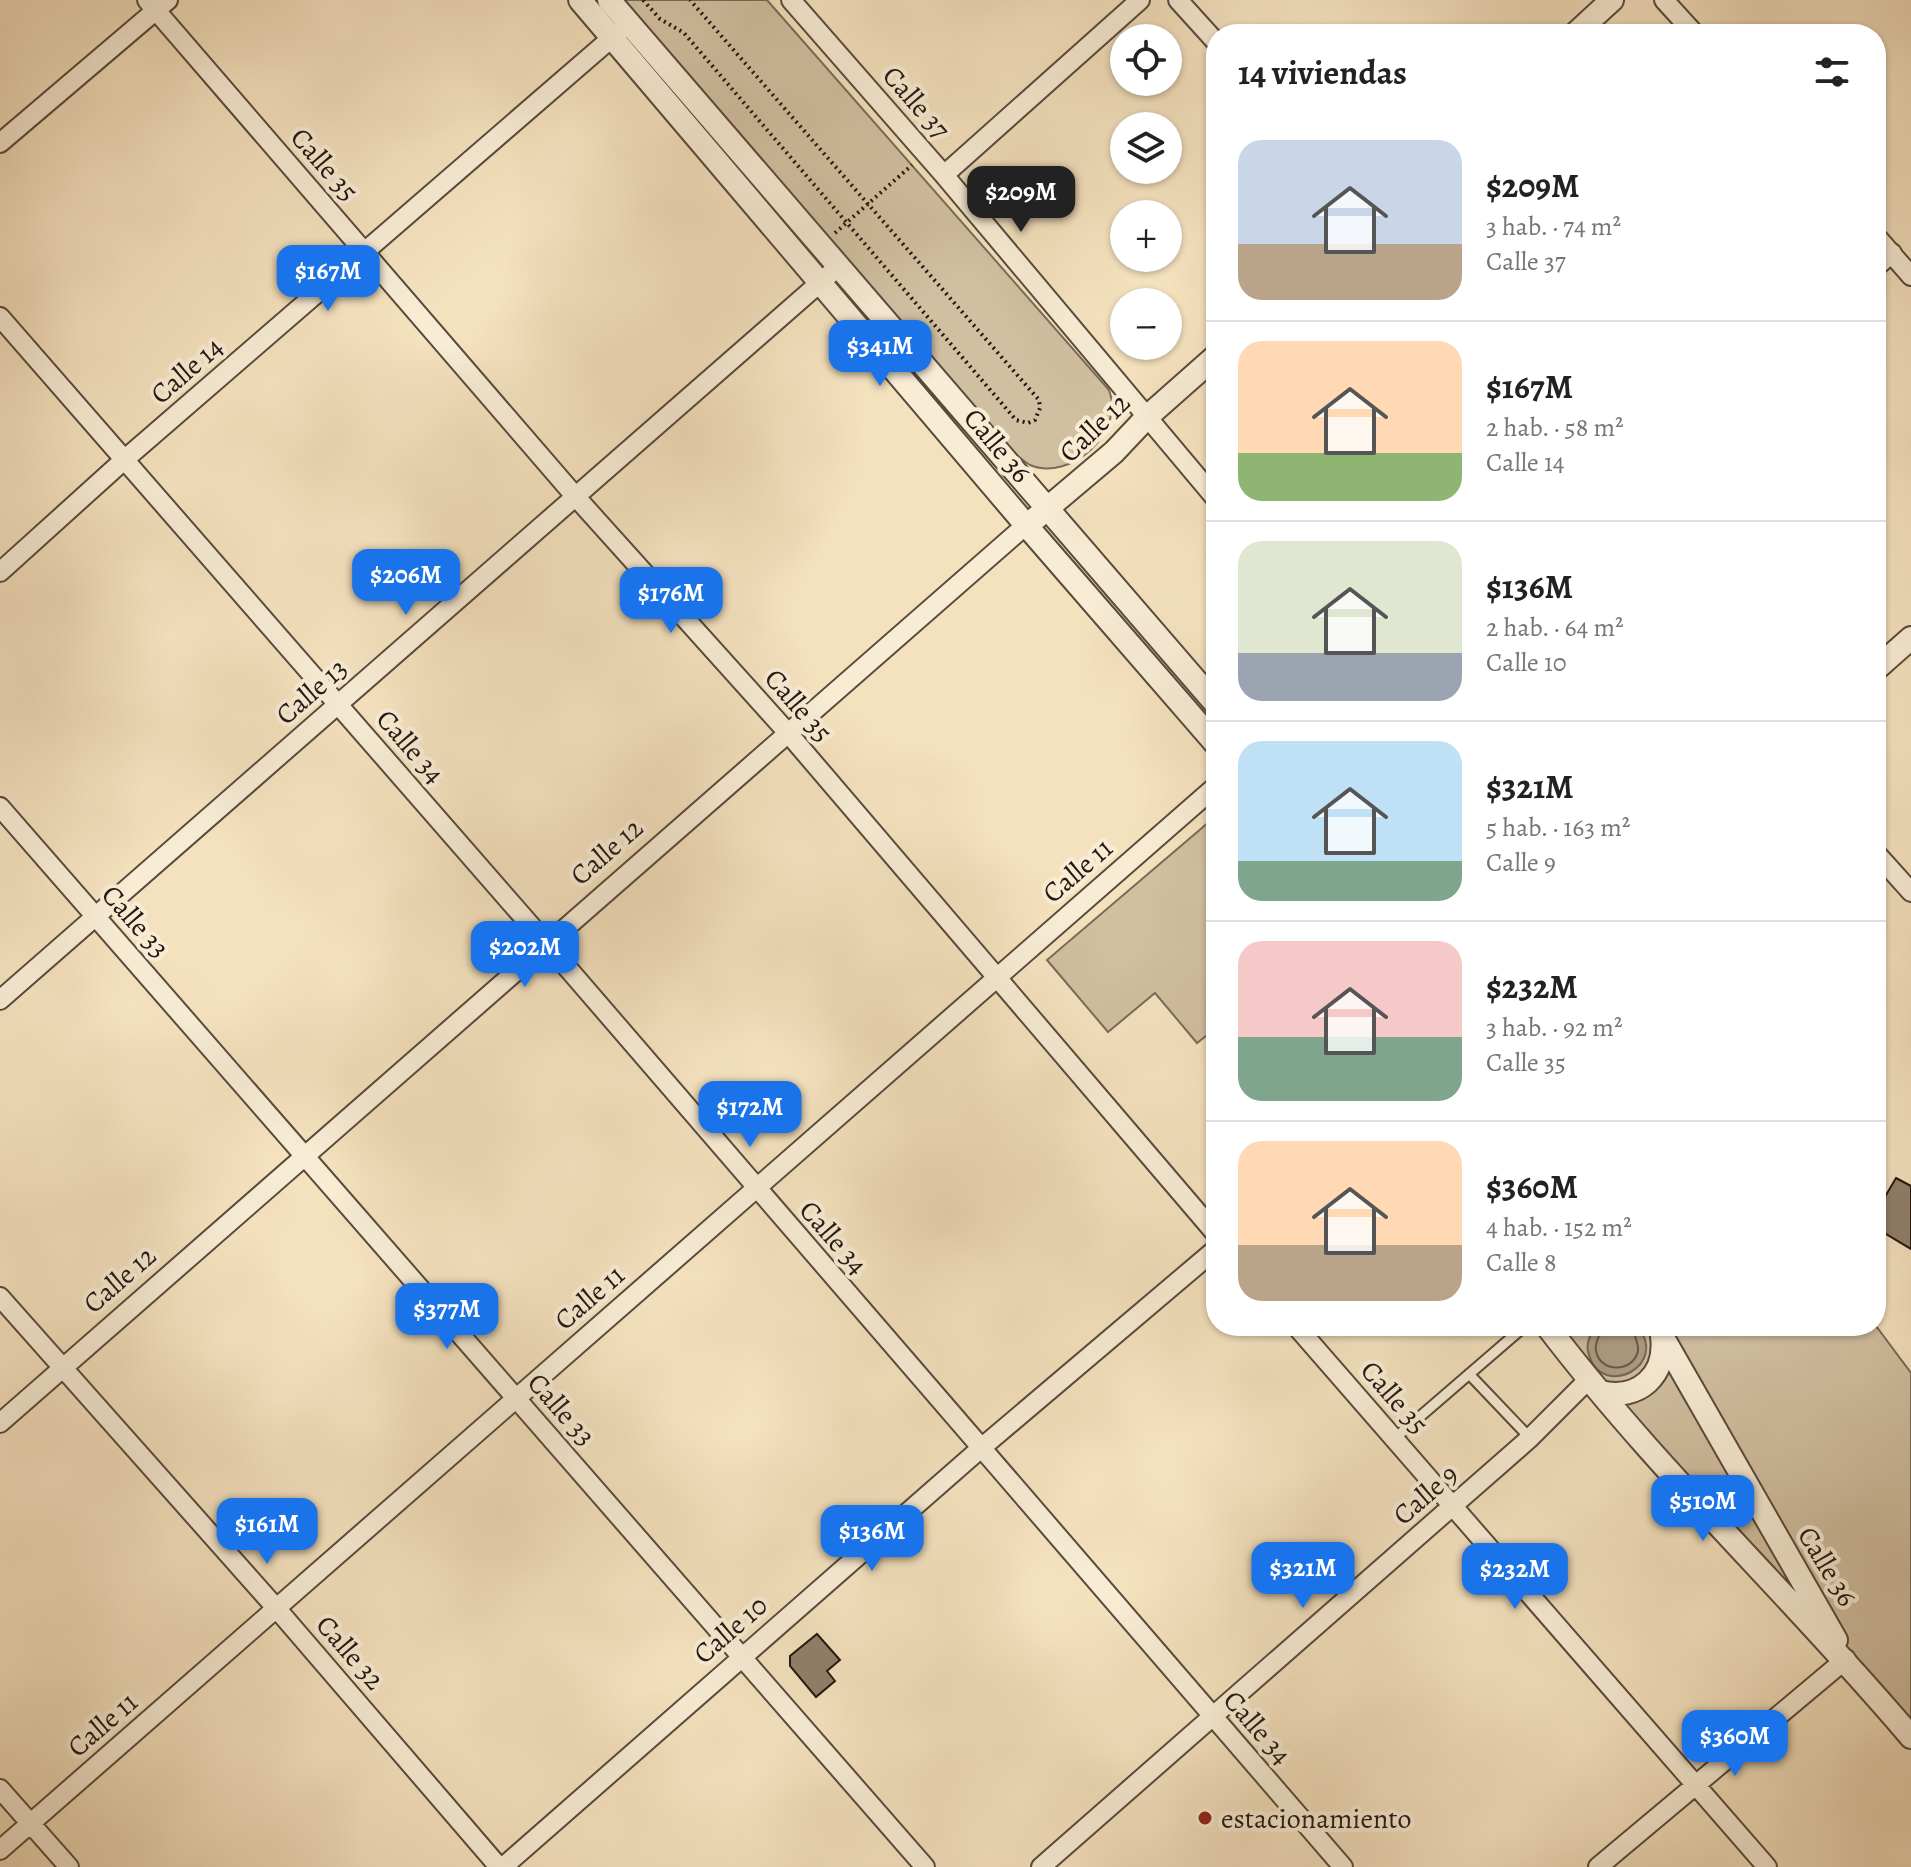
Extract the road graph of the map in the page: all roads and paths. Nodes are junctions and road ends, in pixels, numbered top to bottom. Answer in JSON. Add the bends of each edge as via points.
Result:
{"nodes":[{"id":1,"x":580,"y":0,"type":"edge"},
{"id":2,"x":609,"y":0,"type":"edge"},
{"id":3,"x":643,"y":0,"type":"edge"},
{"id":4,"x":690,"y":0,"type":"edge"},
{"id":5,"x":791,"y":0,"type":"edge"},
{"id":6,"x":1140,"y":0,"type":"edge"},
{"id":7,"x":1178,"y":0,"type":"edge"},
{"id":8,"x":1612,"y":0,"type":"edge"},
{"id":9,"x":1664,"y":0,"type":"edge"},
{"id":10,"x":157,"y":3,"type":"edge"},
{"id":11,"x":1586,"y":24,"type":"edge"},
{"id":12,"x":1686,"y":24,"type":"edge"},
{"id":13,"x":621,"y":31,"type":"junction"},
{"id":14,"x":1206,"y":31,"type":"edge"},
{"id":15,"x":0,"y":143,"type":"edge"},
{"id":16,"x":925,"y":153,"type":"junction"},
{"id":17,"x":944,"y":175,"type":"junction"},
{"id":18,"x":868,"y":204,"type":"junction"},
{"id":19,"x":847,"y":223,"type":"junction"},
{"id":20,"x":821,"y":246,"type":"junction"},
{"id":21,"x":1886,"y":247,"type":"edge"},
{"id":22,"x":365,"y":253,"type":"junction"},
{"id":23,"x":1892,"y":253,"type":"junction"},
{"id":24,"x":1886,"y":258,"type":"edge"},
{"id":25,"x":839,"y":266,"type":"junction"},
{"id":26,"x":1911,"y":276,"type":"edge"},
{"id":27,"x":821,"y":281,"type":"junction"},
{"id":28,"x":0,"y":317,"type":"edge"},
{"id":29,"x":1206,"y":365,"type":"edge"},
{"id":30,"x":1147,"y":417,"type":"junction"},
{"id":31,"x":124,"y":460,"type":"junction"},
{"id":32,"x":1206,"y":487,"type":"edge"},
{"id":33,"x":575,"y":496,"type":"junction"},
{"id":34,"x":1048,"y":510,"type":"junction"},
{"id":35,"x":1026,"y":525,"type":"junction"},
{"id":36,"x":0,"y":572,"type":"edge"},
{"id":37,"x":1911,"y":638,"type":"edge"},
{"id":38,"x":1886,"y":660,"type":"edge"},
{"id":39,"x":1206,"y":692,"type":"edge"},
{"id":40,"x":337,"y":705,"type":"junction"},
{"id":41,"x":1206,"y":732,"type":"edge"},
{"id":42,"x":788,"y":733,"type":"junction"},
{"id":43,"x":1206,"y":795,"type":"edge"},
{"id":44,"x":0,"y":807,"type":"edge"},
{"id":45,"x":1886,"y":864,"type":"edge"},
{"id":46,"x":1911,"y":892,"type":"edge"},
{"id":47,"x":96,"y":917,"type":"junction"},
{"id":48,"x":546,"y":943,"type":"junction"},
{"id":49,"x":995,"y":978,"type":"junction"},
{"id":50,"x":0,"y":1000,"type":"edge"},
{"id":51,"x":305,"y":1156,"type":"junction"},
{"id":52,"x":755,"y":1188,"type":"junction"},
{"id":53,"x":1206,"y":1222,"type":"edge"},
{"id":54,"x":1206,"y":1257,"type":"edge"},
{"id":55,"x":0,"y":1297,"type":"edge"},
{"id":56,"x":1305,"y":1336,"type":"edge"},
{"id":57,"x":1513,"y":1336,"type":"edge"},
{"id":58,"x":1555,"y":1336,"type":"edge"},
{"id":59,"x":1572,"y":1336,"type":"edge"},
{"id":60,"x":1660,"y":1336,"type":"edge"},
{"id":61,"x":1663,"y":1336,"type":"edge"},
{"id":62,"x":1570,"y":1356,"type":"junction"},
{"id":63,"x":62,"y":1369,"type":"junction"},
{"id":64,"x":1469,"y":1374,"type":"junction"},
{"id":65,"x":1594,"y":1386,"type":"junction"},
{"id":66,"x":516,"y":1398,"type":"junction"},
{"id":67,"x":0,"y":1423,"type":"edge"},
{"id":68,"x":1530,"y":1438,"type":"junction"},
{"id":69,"x":1394,"y":1439,"type":"junction"},
{"id":70,"x":980,"y":1449,"type":"junction"},
{"id":71,"x":1453,"y":1507,"type":"junction"},
{"id":72,"x":277,"y":1609,"type":"junction"},
{"id":73,"x":743,"y":1659,"type":"junction"},
{"id":74,"x":1846,"y":1659,"type":"junction"},
{"id":75,"x":1213,"y":1718,"type":"junction"},
{"id":76,"x":1911,"y":1737,"type":"edge"},
{"id":77,"x":1694,"y":1784,"type":"junction"},
{"id":78,"x":0,"y":1789,"type":"edge"},
{"id":79,"x":30,"y":1823,"type":"junction"},
{"id":80,"x":0,"y":1850,"type":"edge"},
{"id":81,"x":69,"y":1867,"type":"edge"},
{"id":82,"x":501,"y":1867,"type":"edge"},
{"id":83,"x":925,"y":1867,"type":"edge"},
{"id":84,"x":1041,"y":1867,"type":"edge"},
{"id":85,"x":1343,"y":1867,"type":"edge"},
{"id":86,"x":1598,"y":1867,"type":"edge"},
{"id":87,"x":1767,"y":1867,"type":"edge"}],
"edges":[{"from":1,"to":13,"type":"street","name":"Calle 36"},
{"from":2,"to":13,"type":"street","name":"Calle 36"},
{"from":3,"to":19,"type":"path","via":[[660,19],[684,33]]},
{"from":4,"to":18,"type":"path"},
{"from":5,"to":16,"type":"street","name":"Calle 37"},
{"from":6,"to":17,"type":"street"},
{"from":7,"to":14,"type":"street"},
{"from":8,"to":11,"type":"street"},
{"from":9,"to":12,"type":"street"},
{"from":10,"to":15,"type":"street"},
{"from":10,"to":22,"type":"street","name":"Calle 35"},
{"from":13,"to":20,"type":"street","name":"Calle 36"},
{"from":13,"to":22,"type":"street","name":"Calle 14"},
{"from":13,"to":27,"type":"street","name":"Calle 36"},
{"from":16,"to":17,"type":"street","name":"Calle 37"},
{"from":16,"to":18,"type":"path"},
{"from":17,"to":30,"type":"street","name":"Calle 37"},
{"from":18,"to":19,"type":"path"},
{"from":18,"to":19,"type":"path","via":[[1039,400],[1035,420],[1016,420]]},
{"from":19,"to":20,"type":"path"},
{"from":20,"to":25,"type":"street","name":"Calle 36"},
{"from":21,"to":23,"type":"street"},
{"from":22,"to":31,"type":"street","name":"Calle 14"},
{"from":22,"to":33,"type":"street","name":"Calle 35"},
{"from":23,"to":24,"type":"street"},
{"from":23,"to":26,"type":"street"},
{"from":25,"to":27,"type":"street","name":"Calle 13"},
{"from":25,"to":34,"type":"street","name":"Calle 36"},
{"from":27,"to":33,"type":"street","name":"Calle 13"},
{"from":27,"to":35,"type":"street","name":"Calle 36"},
{"from":28,"to":31,"type":"street","name":"Calle 34"},
{"from":29,"to":30,"type":"street","name":"Calle 12"},
{"from":30,"to":32,"type":"street","name":"Calle 37"},
{"from":30,"to":34,"type":"street","name":"Calle 12"},
{"from":31,"to":36,"type":"street","name":"Calle 14"},
{"from":31,"to":40,"type":"street","name":"Calle 34"},
{"from":33,"to":40,"type":"street","name":"Calle 13"},
{"from":33,"to":42,"type":"street","name":"Calle 35"},
{"from":34,"to":35,"type":"street","name":"Calle 12"},
{"from":34,"to":39,"type":"street","name":"Calle 36"},
{"from":35,"to":41,"type":"street","name":"Calle 36"},
{"from":35,"to":42,"type":"street","name":"Calle 12"},
{"from":37,"to":38,"type":"street"},
{"from":40,"to":47,"type":"street","name":"Calle 13"},
{"from":40,"to":48,"type":"street","name":"Calle 34"},
{"from":42,"to":48,"type":"street","name":"Calle 12"},
{"from":42,"to":49,"type":"street","name":"Calle 35"},
{"from":43,"to":49,"type":"street","name":"Calle 11"},
{"from":44,"to":47,"type":"street","name":"Calle 33"},
{"from":45,"to":46,"type":"street"},
{"from":47,"to":50,"type":"street","name":"Calle 13"},
{"from":47,"to":51,"type":"street","name":"Calle 33"},
{"from":48,"to":51,"type":"street","name":"Calle 12"},
{"from":48,"to":52,"type":"street","name":"Calle 34"},
{"from":49,"to":52,"type":"street","name":"Calle 11"},
{"from":49,"to":53,"type":"street","name":"Calle 35"},
{"from":51,"to":63,"type":"street","name":"Calle 12"},
{"from":51,"to":66,"type":"street","name":"Calle 33"},
{"from":52,"to":66,"type":"street","name":"Calle 11"},
{"from":52,"to":70,"type":"street","name":"Calle 34"},
{"from":54,"to":70,"type":"street","name":"Calle 10"},
{"from":55,"to":63,"type":"street","name":"Calle 32"},
{"from":56,"to":69,"type":"street","name":"Calle 35"},
{"from":57,"to":64,"type":"lane"},
{"from":58,"to":62,"type":"street"},
{"from":59,"to":62,"type":"street"},
{"from":60,"to":65,"type":"street","via":[[1661,1362],[1647,1384],[1625,1395]]},
{"from":61,"to":74,"type":"street","name":"Calle 36"},
{"from":62,"to":65,"type":"street","name":"Calle 36"},
{"from":63,"to":67,"type":"street","name":"Calle 12"},
{"from":63,"to":72,"type":"street","name":"Calle 32"},
{"from":64,"to":68,"type":"lane"},
{"from":64,"to":69,"type":"lane"},
{"from":65,"to":68,"type":"street","name":"Calle 9"},
{"from":65,"to":74,"type":"street","name":"Calle 36","via":[[1762,1574]]},
{"from":66,"to":72,"type":"street","name":"Calle 11"},
{"from":66,"to":73,"type":"street","name":"Calle 33"},
{"from":68,"to":71,"type":"street","name":"Calle 9"},
{"from":69,"to":71,"type":"street","name":"Calle 35"},
{"from":70,"to":73,"type":"street","name":"Calle 10"},
{"from":70,"to":75,"type":"street","name":"Calle 34"},
{"from":71,"to":75,"type":"street","name":"Calle 9"},
{"from":71,"to":77,"type":"street","name":"Calle 35"},
{"from":72,"to":79,"type":"street","name":"Calle 11"},
{"from":72,"to":82,"type":"street","name":"Calle 32"},
{"from":73,"to":82,"type":"street","name":"Calle 10"},
{"from":73,"to":83,"type":"street","name":"Calle 33"},
{"from":74,"to":76,"type":"street","name":"Calle 36"},
{"from":74,"to":77,"type":"street"},
{"from":75,"to":84,"type":"street","name":"Calle 9"},
{"from":75,"to":85,"type":"street","name":"Calle 34"},
{"from":77,"to":86,"type":"street"},
{"from":77,"to":87,"type":"street","name":"Calle 35"},
{"from":78,"to":79,"type":"street"},
{"from":79,"to":80,"type":"street","name":"Calle 11"},
{"from":79,"to":81,"type":"street"}]}
